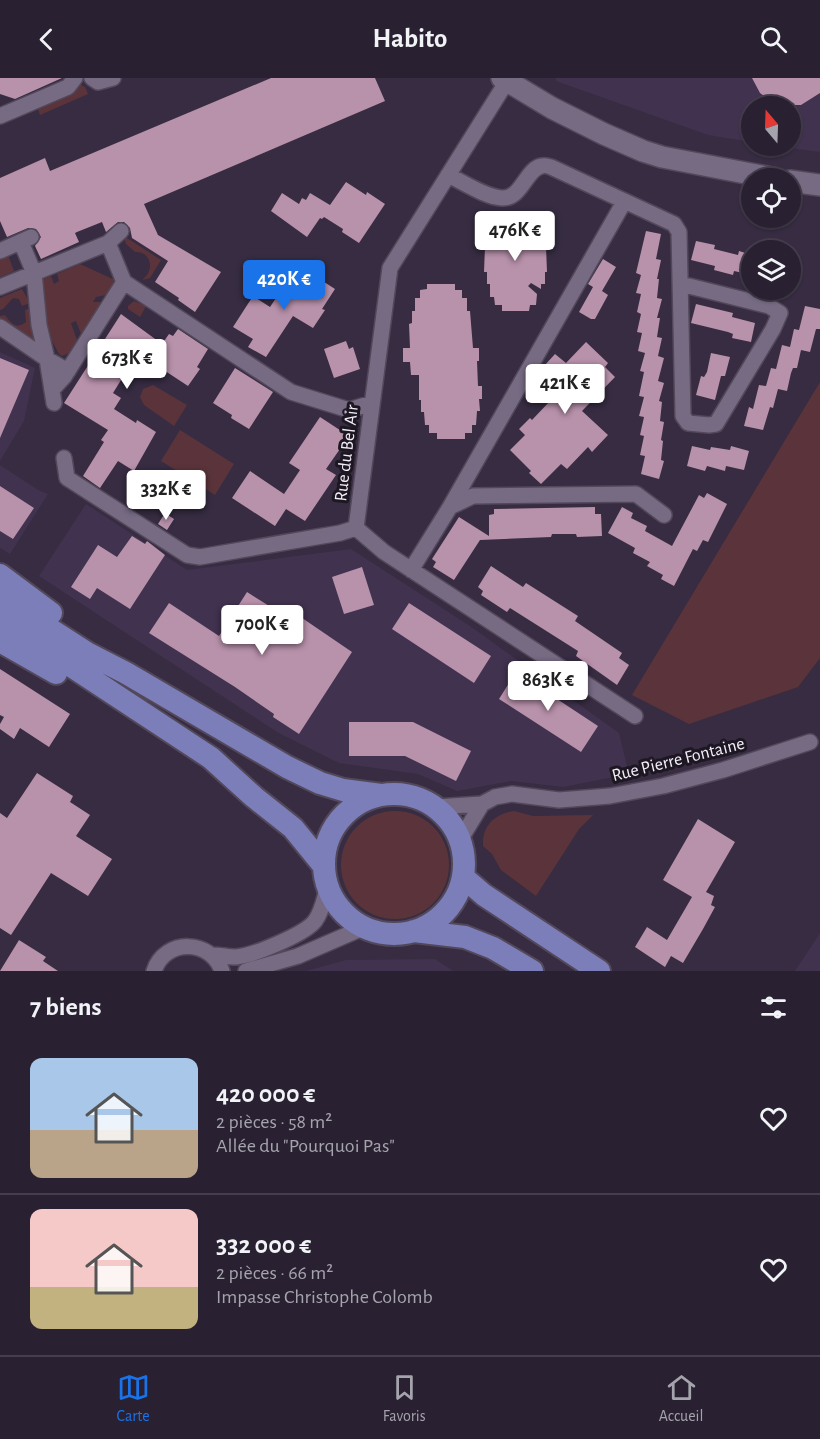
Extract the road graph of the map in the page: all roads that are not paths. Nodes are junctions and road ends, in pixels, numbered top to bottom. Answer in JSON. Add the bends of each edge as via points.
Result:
{"nodes":[{"id":1,"x":75,"y":78,"type":"edge"},
{"id":2,"x":92,"y":78,"type":"edge"},
{"id":3,"x":113,"y":78,"type":"edge"},
{"id":4,"x":506,"y":79,"type":"edge"},
{"id":5,"x":0,"y":116,"type":"edge"},
{"id":6,"x":741,"y":172,"type":"edge"},
{"id":7,"x":448,"y":175,"type":"junction"},
{"id":8,"x":801,"y":182,"type":"edge"},
{"id":9,"x":820,"y":185,"type":"edge"},
{"id":10,"x":624,"y":202,"type":"junction"},
{"id":11,"x":121,"y":231,"type":"dead end"},
{"id":12,"x":108,"y":243,"type":"junction"},
{"id":13,"x":0,"y":251,"type":"edge"},
{"id":14,"x":34,"y":273,"type":"junction"},
{"id":15,"x":124,"y":282,"type":"junction"},
{"id":16,"x":0,"y":287,"type":"edge"},
{"id":17,"x":681,"y":288,"type":"junction"},
{"id":18,"x":0,"y":327,"type":"edge"},
{"id":19,"x":47,"y":359,"type":"junction"},
{"id":20,"x":68,"y":371,"type":"junction"},
{"id":21,"x":372,"y":404,"type":"junction"},
{"id":22,"x":64,"y":458,"type":"dead end"},
{"id":23,"x":450,"y":507,"type":"junction"},
{"id":24,"x":664,"y":515,"type":"dead end"},
{"id":25,"x":356,"y":528,"type":"junction"},
{"id":26,"x":411,"y":570,"type":"junction"},
{"id":27,"x":0,"y":575,"type":"edge"},
{"id":28,"x":0,"y":597,"type":"edge"},
{"id":29,"x":0,"y":619,"type":"edge"},
{"id":30,"x":0,"y":641,"type":"edge"},
{"id":31,"x":126,"y":673,"type":"junction"},
{"id":32,"x":107,"y":691,"type":"junction"},
{"id":33,"x":635,"y":716,"type":"dead end"},
{"id":34,"x":810,"y":742,"type":"dead end"},
{"id":35,"x":382,"y":795,"type":"junction"},
{"id":36,"x":482,"y":804,"type":"junction"},
{"id":37,"x":436,"y":807,"type":"junction"},
{"id":38,"x":460,"y":840,"type":"junction"},
{"id":39,"x":326,"y":876,"type":"junction"},
{"id":40,"x":463,"y":877,"type":"junction"},
{"id":41,"x":365,"y":927,"type":"junction"},
{"id":42,"x":414,"y":930,"type":"junction"},
{"id":43,"x":212,"y":955,"type":"junction"},
{"id":44,"x":154,"y":970,"type":"edge"},
{"id":45,"x":222,"y":971,"type":"edge"},
{"id":46,"x":246,"y":971,"type":"edge"},
{"id":47,"x":532,"y":971,"type":"edge"},
{"id":48,"x":599,"y":971,"type":"edge"}],
"edges":[{"from":1,"to":5,"type":"street","via":[[68,87]]},
{"from":2,"to":3,"type":"street","via":[[98,82]]},
{"from":4,"to":6,"type":"street","via":[[552,108],[643,151]]},
{"from":4,"to":7,"type":"street","name":"Rue du Bel Air"},
{"from":7,"to":10,"type":"street","via":[[502,198],[511,196],[534,169],[551,167]]},
{"from":7,"to":21,"type":"street","name":"Rue du Bel Air","via":[[390,268]]},
{"from":8,"to":9,"type":"street"},
{"from":10,"to":17,"type":"street","via":[[674,224],[679,232]]},
{"from":10,"to":23,"type":"street"},
{"from":11,"to":12,"type":"street"},
{"from":12,"to":14,"type":"street"},
{"from":12,"to":15,"type":"street"},
{"from":13,"to":14,"type":"street","via":[[26,239]]},
{"from":14,"to":16,"type":"street"},
{"from":14,"to":19,"type":"street"},
{"from":15,"to":20,"type":"street"},
{"from":15,"to":21,"type":"street","via":[[291,392],[349,410]]},
{"from":17,"to":17,"type":"street","via":[[683,416],[688,423],[716,424],[780,313],[769,306],[689,286]]},
{"from":18,"to":19,"type":"street"},
{"from":19,"to":20,"type":"street"},
{"from":19,"to":20,"type":"street","via":[[53,397]]},
{"from":21,"to":25,"type":"street","name":"Rue du Bel Air"},
{"from":22,"to":25,"type":"street","via":[[67,478],[187,555],[200,557]]},
{"from":23,"to":24,"type":"street","via":[[473,496],[636,494]]},
{"from":23,"to":26,"type":"street"},
{"from":25,"to":26,"type":"street","name":"Rue du Bel Air"},
{"from":26,"to":33,"type":"street","name":"Rue du Bel Air"},
{"from":27,"to":31,"type":"main road","via":[[110,653]]},
{"from":28,"to":31,"type":"main road","via":[[87,653]]},
{"from":29,"to":32,"type":"main road"},
{"from":30,"to":32,"type":"main road","via":[[86,689]]},
{"from":31,"to":35,"type":"main road","via":[[320,783]]},
{"from":32,"to":39,"type":"main road","via":[[211,758],[293,828]]},
{"from":34,"to":36,"type":"street","name":"Rue Pierre Fontaine","via":[[663,786],[559,800],[512,794]]},
{"from":35,"to":37,"type":"main road","via":[[416,797]]},
{"from":35,"to":39,"type":"main road","via":[[364,801],[335,827],[327,845]]},
{"from":36,"to":37,"type":"street","name":"Rue Pierre Fontaine"},
{"from":36,"to":38,"type":"street"},
{"from":37,"to":38,"type":"main road","via":[[450,821]]},
{"from":38,"to":40,"type":"main road"},
{"from":39,"to":41,"type":"main road","via":[[336,902]]},
{"from":39,"to":43,"type":"street","via":[[321,910],[309,927],[238,957]]},
{"from":40,"to":42,"type":"main road","via":[[458,893],[445,911],[432,923]]},
{"from":40,"to":48,"type":"main road"},
{"from":41,"to":42,"type":"main road","via":[[381,933]]},
{"from":41,"to":46,"type":"street","via":[[298,956]]},
{"from":42,"to":47,"type":"main road","via":[[465,937]]},
{"from":43,"to":44,"type":"street","via":[[196,946],[177,947],[162,957]]},
{"from":43,"to":45,"type":"street"}]}
